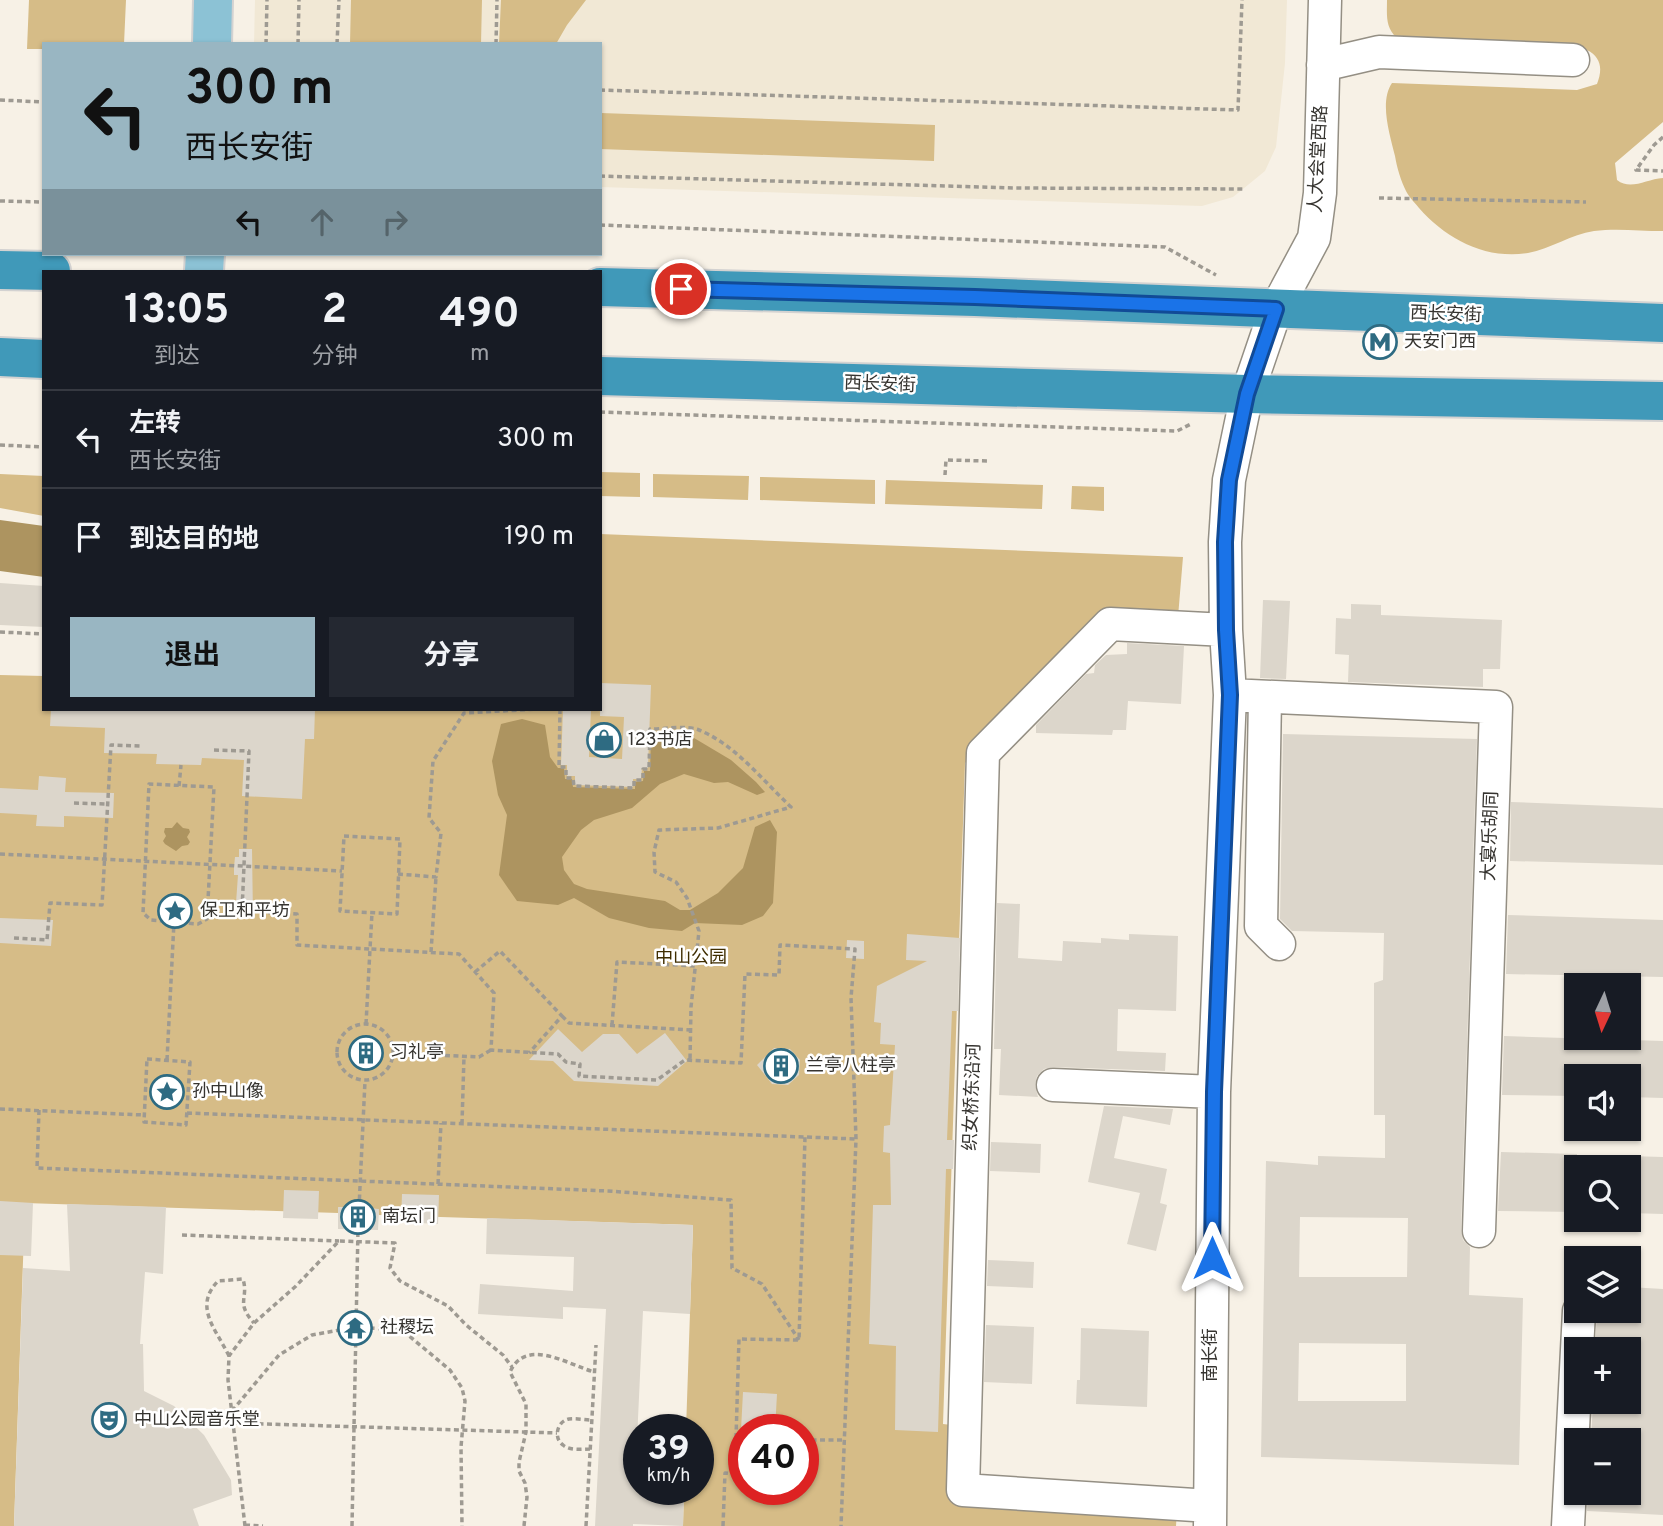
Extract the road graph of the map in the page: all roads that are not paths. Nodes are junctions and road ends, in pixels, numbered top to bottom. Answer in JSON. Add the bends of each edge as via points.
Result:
{"nodes":[{"id":1,"x":213,"y":0,"type":"edge"},
{"id":2,"x":1325,"y":0,"type":"edge"},
{"id":3,"x":212,"y":42,"type":"edge"},
{"id":4,"x":1573,"y":61,"type":"dead end"},
{"id":5,"x":1323,"y":65,"type":"junction"},
{"id":6,"x":0,"y":270,"type":"edge"},
{"id":7,"x":42,"y":271,"type":"edge"},
{"id":8,"x":602,"y":287,"type":"edge"},
{"id":9,"x":1276,"y":309,"type":"junction"},
{"id":10,"x":1663,"y":323,"type":"edge"},
{"id":11,"x":0,"y":358,"type":"edge"},
{"id":12,"x":42,"y":359,"type":"edge"},
{"id":13,"x":602,"y":376,"type":"edge"},
{"id":14,"x":1247,"y":394,"type":"junction"},
{"id":15,"x":1663,"y":401,"type":"edge"},
{"id":16,"x":1226,"y":630,"type":"junction"},
{"id":17,"x":1230,"y":695,"type":"junction"},
{"id":18,"x":1265,"y":697,"type":"junction"},
{"id":19,"x":1279,"y":944,"type":"dead end"},
{"id":20,"x":1053,"y":1085,"type":"dead end"},
{"id":21,"x":1214,"y":1092,"type":"junction"},
{"id":22,"x":1479,"y":1230,"type":"dead end"},
{"id":23,"x":1578,"y":1323,"type":"edge"},
{"id":24,"x":1210,"y":1516,"type":"edge"},
{"id":25,"x":1568,"y":1526,"type":"edge"}],
"edges":[{"from":1,"to":3,"type":"main road"},
{"from":2,"to":5,"type":"street","name":"人大会堂西路"},
{"from":4,"to":5,"type":"street","via":[[1379,52]]},
{"from":5,"to":9,"type":"street","name":"人大会堂西路","via":[[1320,193],[1314,238]]},
{"from":6,"to":7,"type":"highway"},
{"from":8,"to":9,"type":"highway","name":"西长安街"},
{"from":9,"to":10,"type":"highway","name":"西长安街"},
{"from":9,"to":14,"type":"street","name":"南长街"},
{"from":11,"to":12,"type":"highway"},
{"from":13,"to":14,"type":"highway","name":"西长安街"},
{"from":14,"to":15,"type":"highway","name":"西长安街"},
{"from":14,"to":16,"type":"street","name":"南长街","via":[[1229,480]]},
{"from":16,"to":17,"type":"street","name":"南长街"},
{"from":16,"to":24,"type":"street","name":"织女桥东沿河","via":[[1110,624],[983,753],[963,1490]]},
{"from":17,"to":18,"type":"street","name":"大宴乐胡同"},
{"from":17,"to":21,"type":"street","name":"南长街"},
{"from":18,"to":19,"type":"street","via":[[1261,926]]},
{"from":18,"to":22,"type":"street","name":"大宴乐胡同","via":[[1496,707]]},
{"from":20,"to":21,"type":"street"},
{"from":21,"to":24,"type":"street","name":"南长街"},
{"from":23,"to":25,"type":"street"}]}
